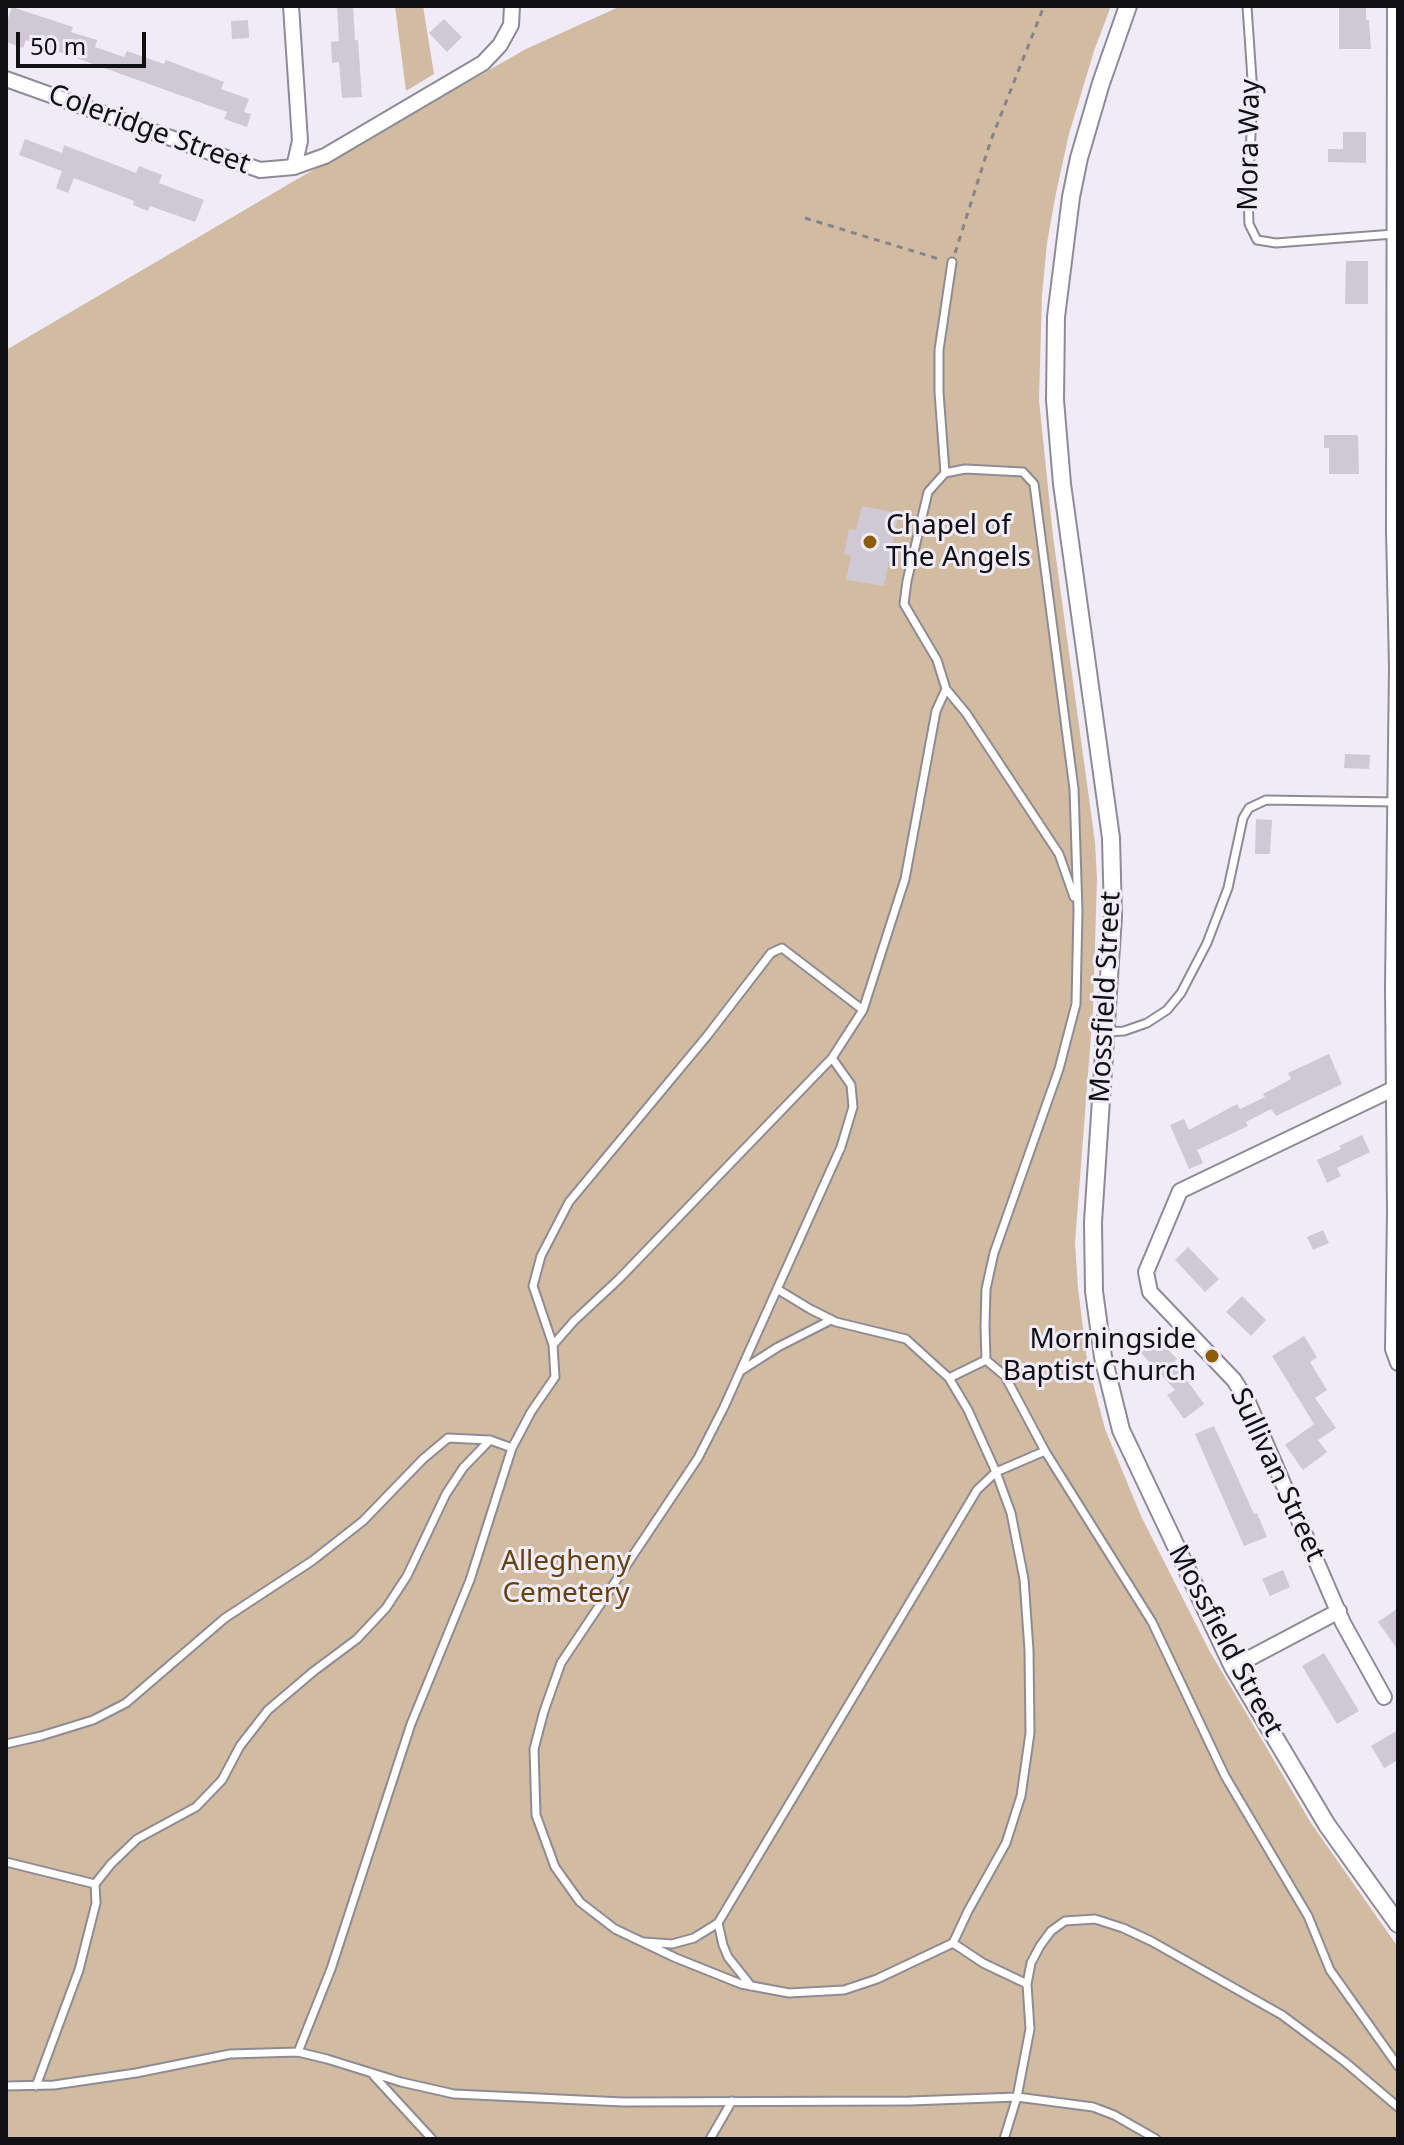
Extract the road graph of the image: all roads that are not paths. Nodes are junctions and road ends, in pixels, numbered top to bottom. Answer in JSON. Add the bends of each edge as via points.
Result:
{"nodes":[{"id":1,"x":291,"y":6,"type":"edge"},
{"id":2,"x":512,"y":6,"type":"edge"},
{"id":3,"x":1128,"y":6,"type":"edge"},
{"id":4,"x":1247,"y":6,"type":"edge"},
{"id":5,"x":1395,"y":6,"type":"edge"},
{"id":6,"x":6,"y":79,"type":"edge"},
{"id":7,"x":294,"y":167,"type":"junction"},
{"id":8,"x":1396,"y":189,"type":"edge"},
{"id":9,"x":1394,"y":234,"type":"junction"},
{"id":10,"x":952,"y":262,"type":"road end"},
{"id":11,"x":945,"y":473,"type":"junction"},
{"id":12,"x":1396,"y":531,"type":"edge"},
{"id":13,"x":1398,"y":667,"type":"edge"},
{"id":14,"x":946,"y":689,"type":"junction"},
{"id":15,"x":1396,"y":802,"type":"junction"},
{"id":16,"x":1078,"y":924,"type":"junction"},
{"id":17,"x":863,"y":1010,"type":"junction"},
{"id":18,"x":1105,"y":1032,"type":"junction"},
{"id":19,"x":832,"y":1058,"type":"junction"},
{"id":20,"x":1393,"y":1089,"type":"junction"},
{"id":21,"x":777,"y":1289,"type":"junction"},
{"id":22,"x":831,"y":1320,"type":"junction"},
{"id":23,"x":553,"y":1345,"type":"junction"},
{"id":24,"x":1395,"y":1356,"type":"edge"},
{"id":25,"x":986,"y":1360,"type":"junction"},
{"id":26,"x":740,"y":1371,"type":"junction"},
{"id":27,"x":949,"y":1378,"type":"junction"},
{"id":28,"x":490,"y":1440,"type":"junction"},
{"id":29,"x":512,"y":1448,"type":"junction"},
{"id":30,"x":1045,"y":1451,"type":"junction"},
{"id":31,"x":996,"y":1472,"type":"junction"},
{"id":32,"x":1339,"y":1611,"type":"junction"},
{"id":33,"x":1233,"y":1667,"type":"junction"},
{"id":34,"x":1384,"y":1697,"type":"dead end"},
{"id":35,"x":6,"y":1744,"type":"edge"},
{"id":36,"x":6,"y":1862,"type":"edge"},
{"id":37,"x":95,"y":1884,"type":"junction"},
{"id":38,"x":718,"y":1923,"type":"junction"},
{"id":39,"x":1398,"y":1924,"type":"edge"},
{"id":40,"x":644,"y":1942,"type":"junction"},
{"id":41,"x":953,"y":1943,"type":"junction"},
{"id":42,"x":1027,"y":1984,"type":"junction"},
{"id":43,"x":751,"y":1986,"type":"junction"},
{"id":44,"x":298,"y":2052,"type":"junction"},
{"id":45,"x":1398,"y":2066,"type":"edge"},
{"id":46,"x":372,"y":2073,"type":"junction"},
{"id":47,"x":6,"y":2086,"type":"edge"},
{"id":48,"x":36,"y":2086,"type":"junction"},
{"id":49,"x":1017,"y":2097,"type":"junction"},
{"id":50,"x":732,"y":2101,"type":"junction"},
{"id":51,"x":1398,"y":2107,"type":"edge"},
{"id":52,"x":432,"y":2139,"type":"edge"},
{"id":53,"x":710,"y":2139,"type":"edge"},
{"id":54,"x":1004,"y":2139,"type":"edge"},
{"id":55,"x":1156,"y":2139,"type":"edge"}],
"edges":[{"from":1,"to":7,"type":"street","via":[[300,141]]},
{"from":2,"to":7,"type":"street","name":"Coleridge Street","via":[[511,25],[483,63],[325,156]]},
{"from":3,"to":18,"type":"street","name":"Mossfield Street","via":[[1079,158],[1056,317],[1062,484],[1111,838],[1113,916]]},
{"from":4,"to":9,"type":"lane","name":"Mora Way","via":[[1253,94],[1249,224],[1257,240]]},
{"from":5,"to":8,"type":"street"},
{"from":6,"to":7,"type":"street","name":"Coleridge Street","via":[[260,170]]},
{"from":8,"to":9,"type":"street"},
{"from":9,"to":12,"type":"street"},
{"from":10,"to":11,"type":"lane","via":[[939,350]]},
{"from":11,"to":14,"type":"lane","via":[[928,492],[904,604],[937,660]]},
{"from":11,"to":16,"type":"lane","via":[[1023,472],[1034,484],[1074,789]]},
{"from":12,"to":13,"type":"street"},
{"from":13,"to":15,"type":"street"},
{"from":14,"to":16,"type":"lane","via":[[1059,854]]},
{"from":14,"to":17,"type":"lane","via":[[936,711],[905,879]]},
{"from":15,"to":18,"type":"lane","via":[[1266,800],[1249,808],[1228,888],[1181,993],[1147,1023]]},
{"from":15,"to":20,"type":"street"},
{"from":16,"to":25,"type":"lane","via":[[1076,1004],[986,1289]]},
{"from":17,"to":19,"type":"lane"},
{"from":17,"to":23,"type":"lane","via":[[782,948],[771,953],[569,1202],[541,1256],[533,1286]]},
{"from":18,"to":33,"type":"street","name":"Mossfield Street","via":[[1093,1222],[1094,1291],[1103,1357],[1121,1430]]},
{"from":19,"to":21,"type":"lane","via":[[851,1085],[853,1107],[841,1147]]},
{"from":19,"to":23,"type":"lane"},
{"from":20,"to":24,"type":"street"},
{"from":20,"to":32,"type":"street","name":"Sullivan Street","via":[[1180,1191],[1146,1272],[1150,1292],[1234,1380],[1248,1402]]},
{"from":21,"to":22,"type":"lane"},
{"from":21,"to":26,"type":"lane"},
{"from":22,"to":26,"type":"lane"},
{"from":22,"to":27,"type":"lane","via":[[906,1339]]},
{"from":23,"to":29,"type":"lane","via":[[555,1377]]},
{"from":25,"to":27,"type":"lane"},
{"from":25,"to":30,"type":"lane","via":[[1005,1376]]},
{"from":26,"to":40,"type":"lane","via":[[698,1458],[561,1663],[534,1749],[536,1815],[555,1867],[580,1902],[615,1929]]},
{"from":27,"to":31,"type":"lane"},
{"from":28,"to":29,"type":"lane"},
{"from":28,"to":35,"type":"lane","via":[[448,1438],[363,1521],[225,1618],[126,1703],[93,1720]]},
{"from":28,"to":37,"type":"lane","via":[[446,1494],[386,1608],[357,1639],[268,1710],[222,1780],[196,1807],[137,1839]]},
{"from":29,"to":44,"type":"lane","via":[[470,1580],[411,1724],[331,1969]]},
{"from":30,"to":31,"type":"lane"},
{"from":30,"to":45,"type":"lane","via":[[1152,1622],[1225,1776],[1308,1916],[1330,1970]]},
{"from":31,"to":38,"type":"lane","via":[[977,1490]]},
{"from":31,"to":41,"type":"lane","via":[[1011,1513],[1024,1579],[1030,1733],[1021,1796],[1006,1843]]},
{"from":32,"to":33,"type":"street"},
{"from":32,"to":34,"type":"street","name":"Sullivan Street"},
{"from":33,"to":39,"type":"street","name":"Mossfield Street","via":[[1327,1825]]},
{"from":36,"to":37,"type":"lane"},
{"from":37,"to":48,"type":"lane","via":[[96,1903],[79,1970]]},
{"from":38,"to":40,"type":"lane","via":[[672,1944]]},
{"from":38,"to":43,"type":"lane","via":[[728,1957]]},
{"from":40,"to":43,"type":"lane"},
{"from":41,"to":42,"type":"lane"},
{"from":41,"to":43,"type":"lane","via":[[844,1990],[789,1993]]},
{"from":42,"to":49,"type":"lane","via":[[1030,2029]]},
{"from":42,"to":51,"type":"lane","via":[[1040,1946],[1065,1921],[1095,1919],[1123,1928],[1282,2015]]},
{"from":44,"to":46,"type":"lane"},
{"from":44,"to":48,"type":"lane","via":[[230,2054]]},
{"from":46,"to":50,"type":"lane","via":[[454,2094]]},
{"from":46,"to":52,"type":"lane"},
{"from":47,"to":48,"type":"lane"},
{"from":49,"to":50,"type":"lane"},
{"from":49,"to":54,"type":"lane"},
{"from":49,"to":55,"type":"lane","via":[[1093,2107]]},
{"from":50,"to":53,"type":"lane"}]}
